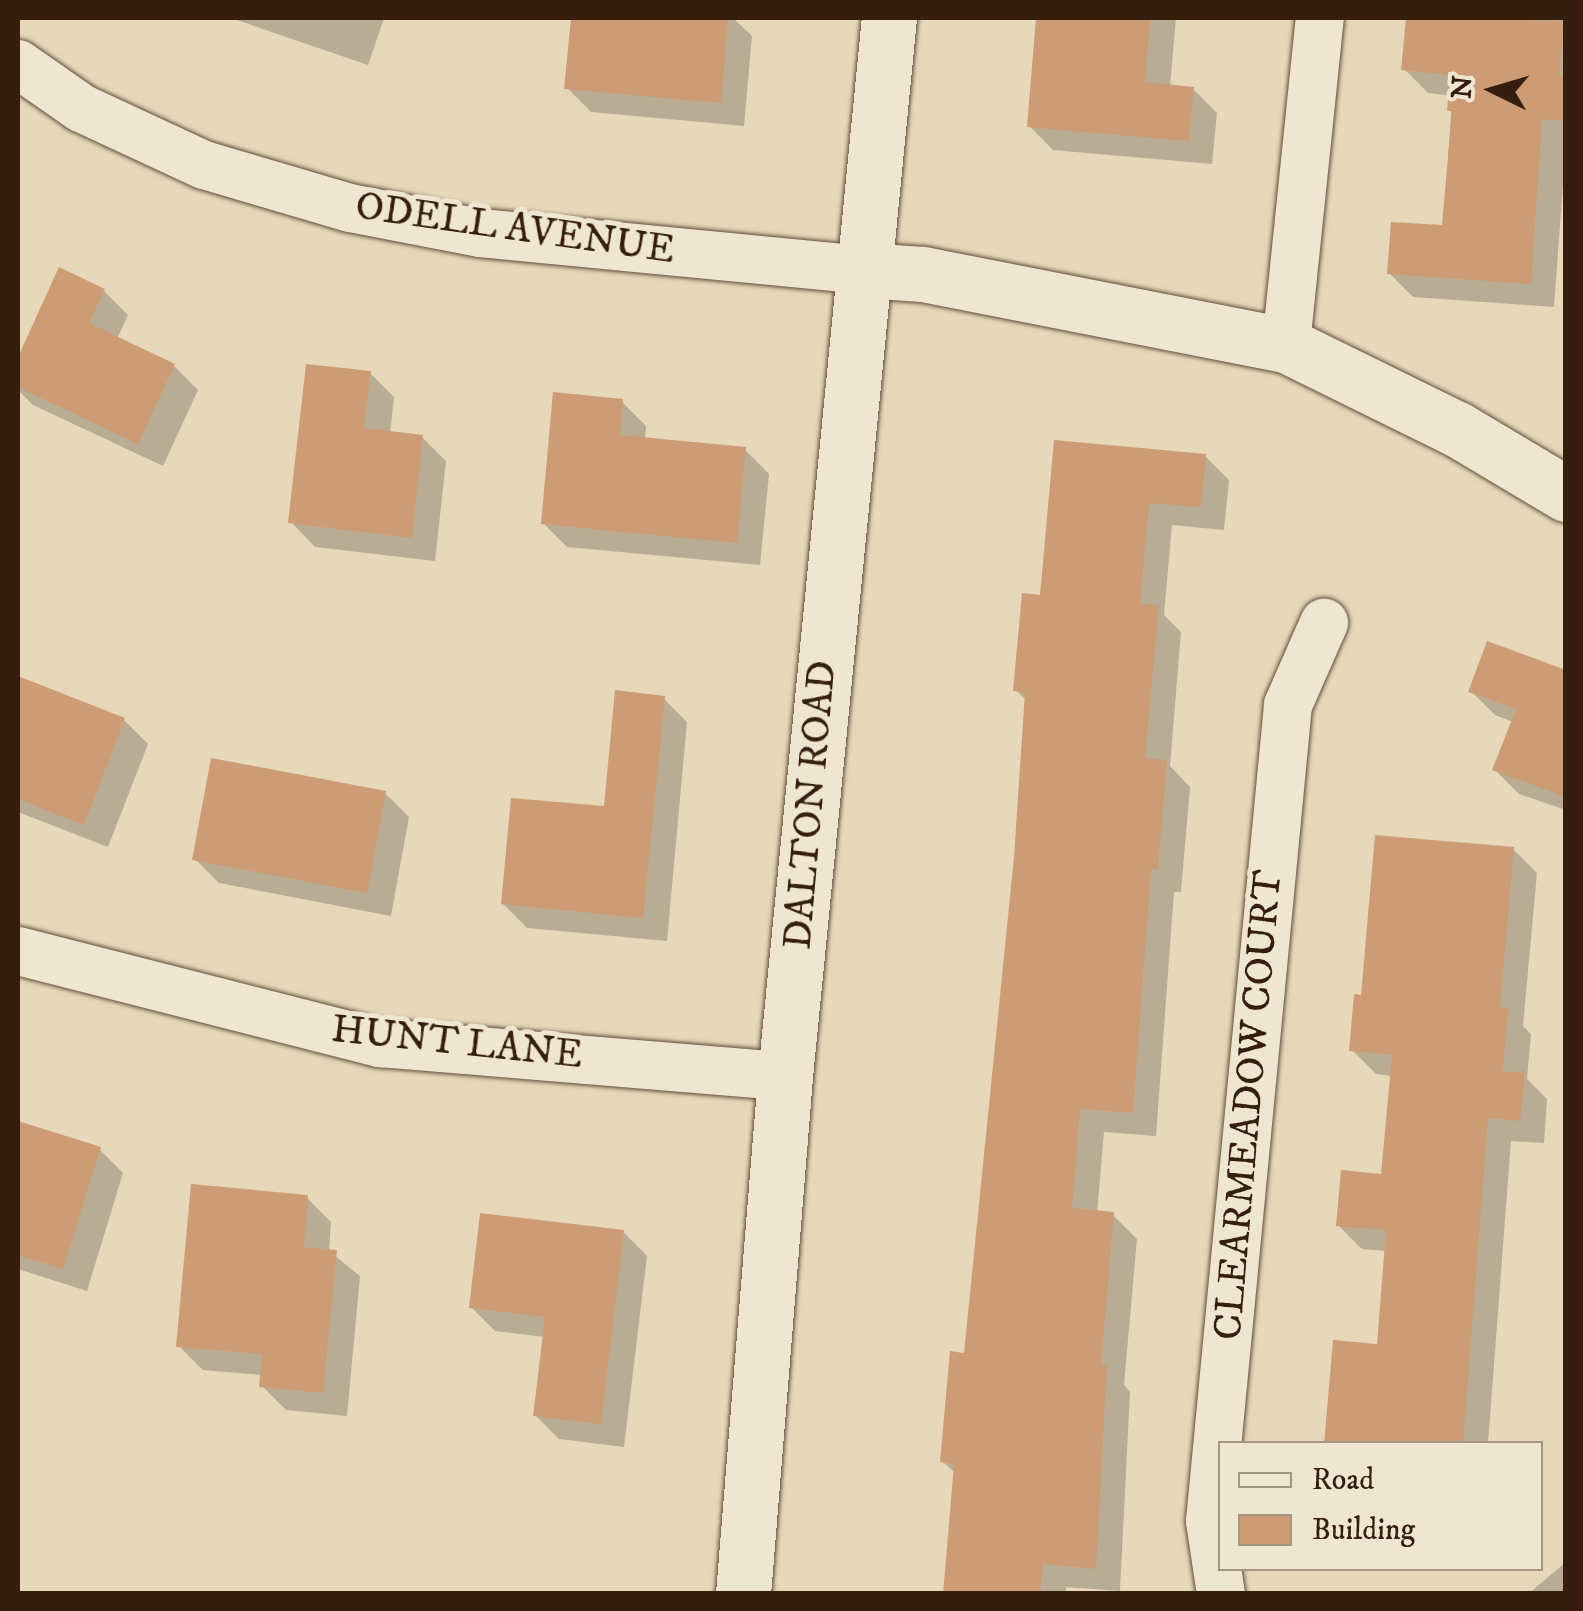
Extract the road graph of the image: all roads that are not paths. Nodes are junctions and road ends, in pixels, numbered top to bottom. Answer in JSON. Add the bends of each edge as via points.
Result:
{"nodes":[{"id":1,"x":889,"y":18,"type":"edge"},
{"id":2,"x":1320,"y":18,"type":"edge"},
{"id":3,"x":18,"y":64,"type":"edge"},
{"id":4,"x":864,"y":270,"type":"junction"},
{"id":5,"x":1286,"y":345,"type":"junction"},
{"id":6,"x":1566,"y":494,"type":"edge"},
{"id":7,"x":1324,"y":623,"type":"dead end"},
{"id":8,"x":18,"y":951,"type":"edge"},
{"id":9,"x":785,"y":1076,"type":"junction"},
{"id":10,"x":743,"y":1594,"type":"edge"},
{"id":11,"x":1221,"y":1594,"type":"edge"}],
"edges":[{"from":1,"to":4,"type":"street","name":"DALTON ROAD"},
{"from":2,"to":5,"type":"street"},
{"from":3,"to":4,"type":"street","name":"ODELL AVENUE","via":[[81,108],[204,165],[350,208],[480,233]]},
{"from":4,"to":5,"type":"street","via":[[923,274]]},
{"from":4,"to":9,"type":"street","name":"DALTON ROAD"},
{"from":5,"to":6,"type":"street","via":[[1456,429]]},
{"from":7,"to":11,"type":"street","name":"CLEARMEADOW COURT","via":[[1288,705],[1210,1521]]},
{"from":8,"to":9,"type":"street","name":"HUNT LANE","via":[[380,1043]]},
{"from":9,"to":10,"type":"street","name":"DALTON ROAD"}]}
